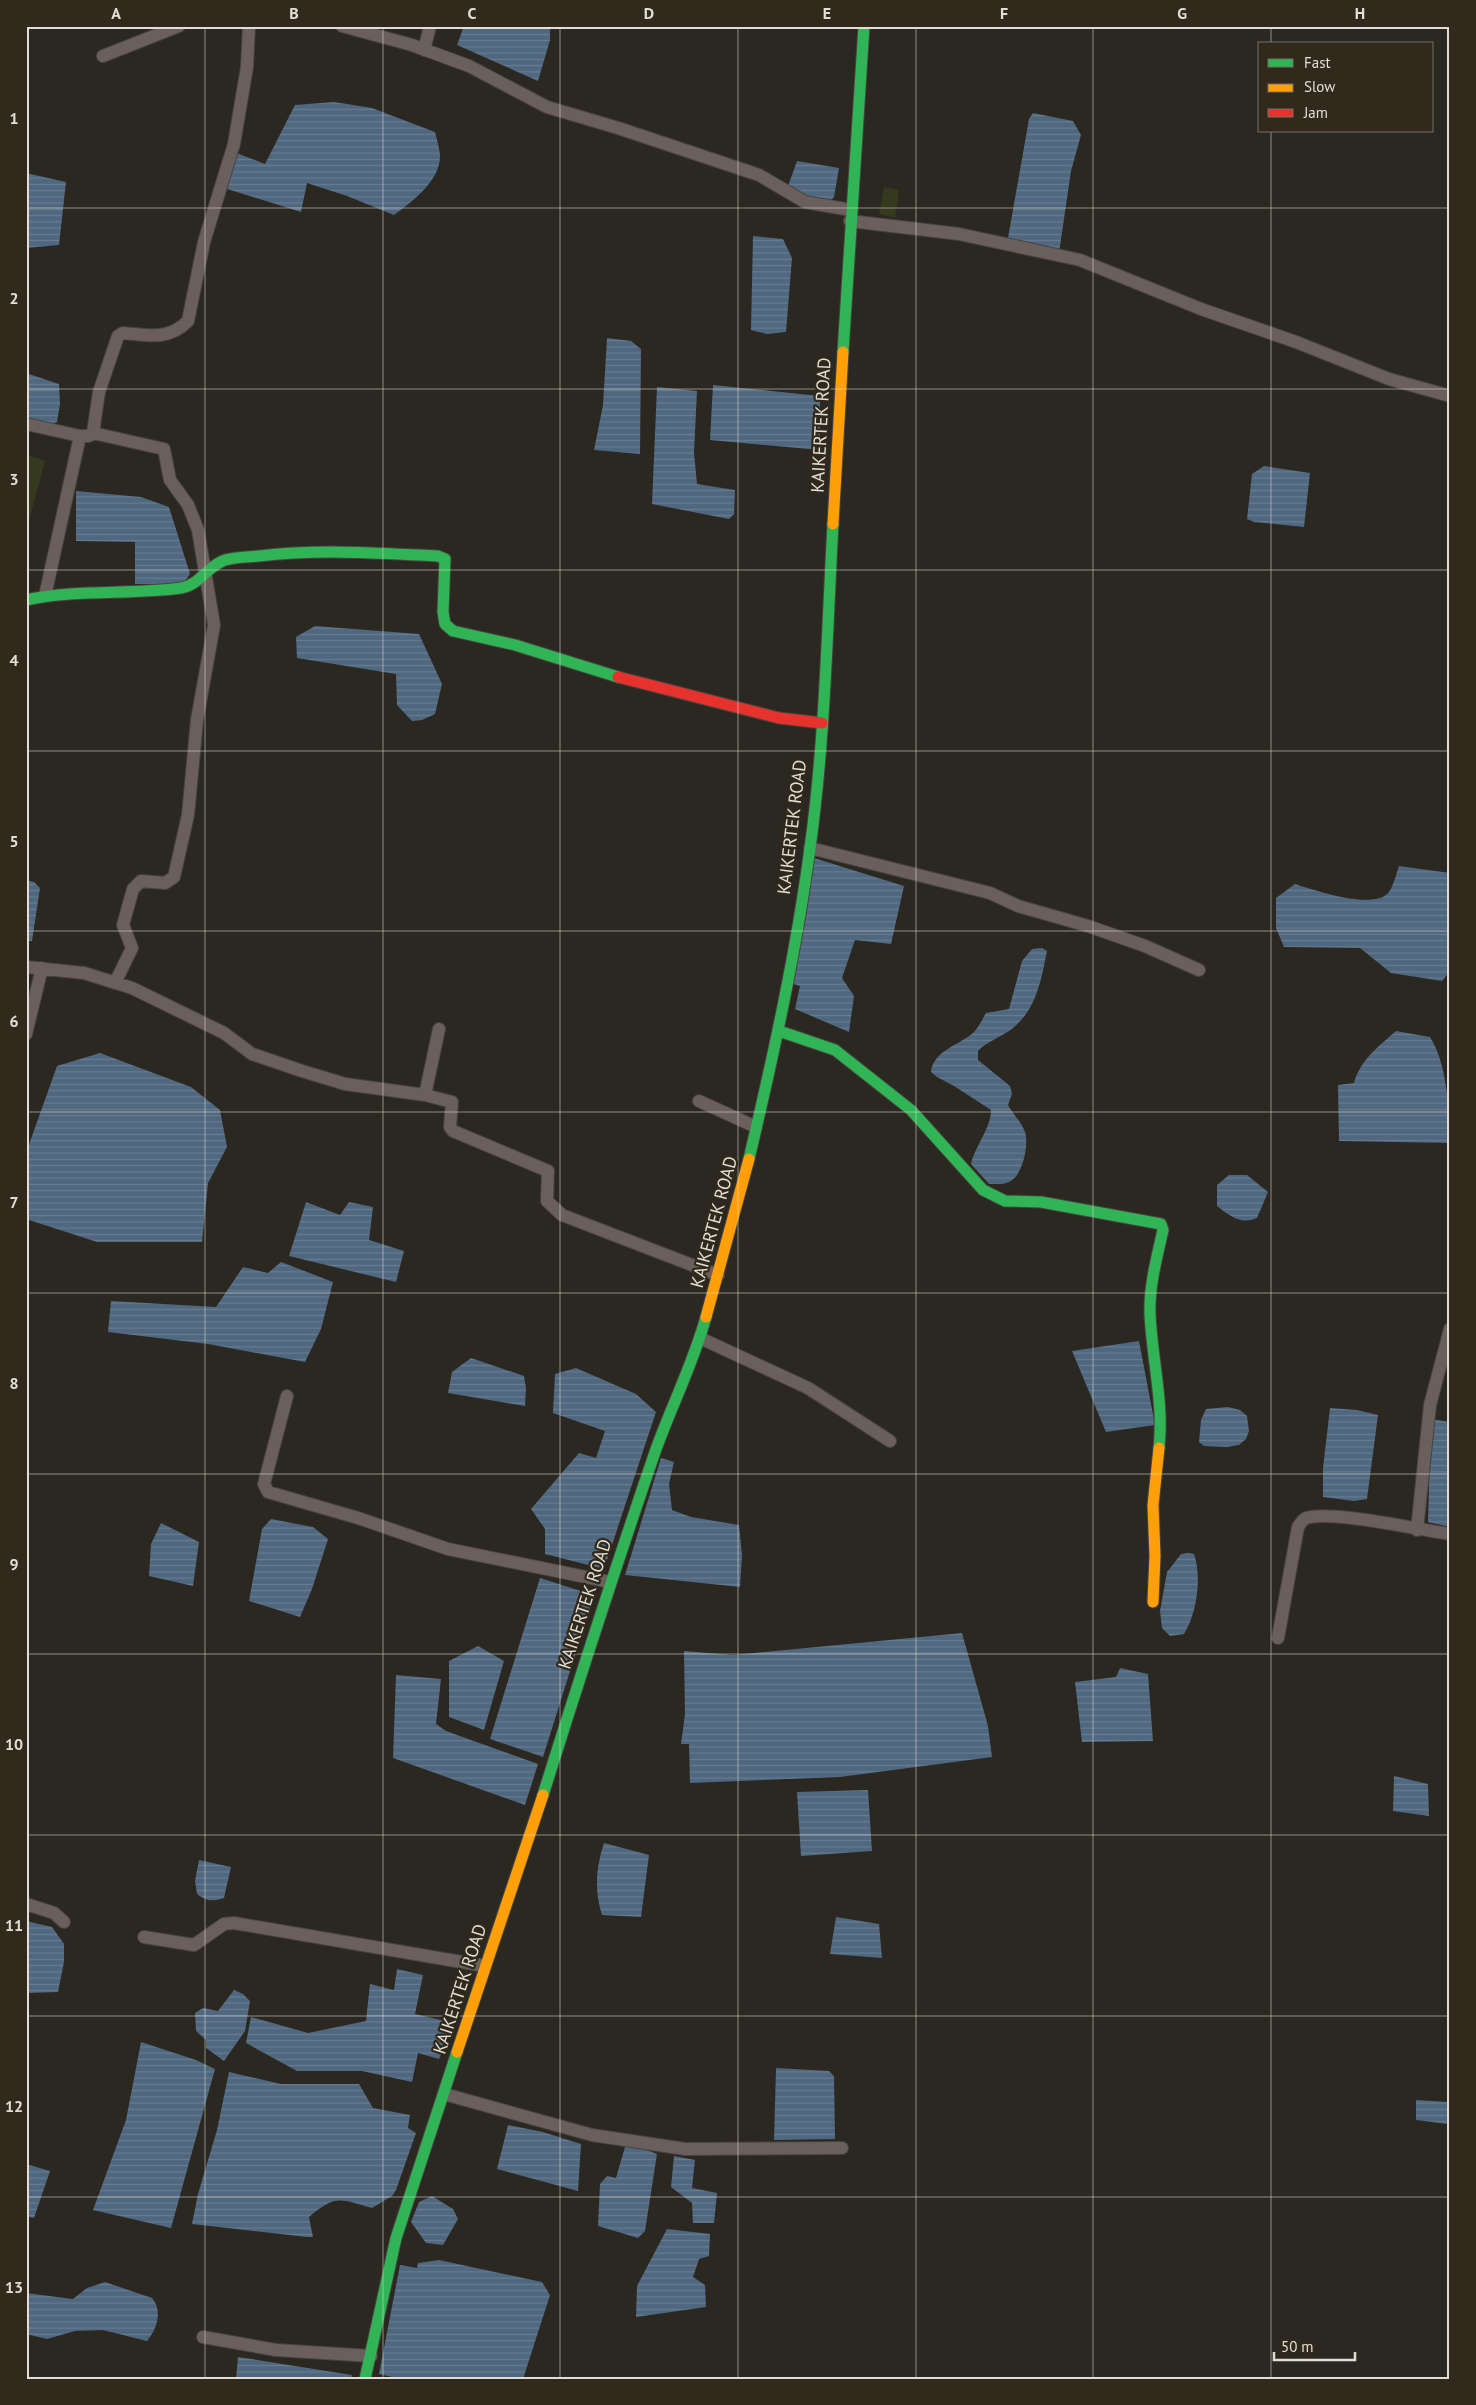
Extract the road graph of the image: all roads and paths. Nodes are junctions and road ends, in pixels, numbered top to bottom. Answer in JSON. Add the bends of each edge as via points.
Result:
{"nodes":[{"id":1,"x":179,"y":26,"type":"edge"},
{"id":2,"x":249,"y":26,"type":"edge"},
{"id":3,"x":342,"y":26,"type":"edge"},
{"id":4,"x":430,"y":26,"type":"edge"},
{"id":5,"x":864,"y":26,"type":"edge"},
{"id":6,"x":424,"y":50,"type":"junction"},
{"id":7,"x":103,"y":56,"type":"dead end"},
{"id":8,"x":850,"y":216,"type":"junction"},
{"id":9,"x":1450,"y":396,"type":"edge"},
{"id":10,"x":26,"y":424,"type":"edge"},
{"id":11,"x":93,"y":433,"type":"junction"},
{"id":12,"x":80,"y":436,"type":"junction"},
{"id":13,"x":206,"y":571,"type":"junction"},
{"id":14,"x":45,"y":596,"type":"junction"},
{"id":15,"x":26,"y":600,"type":"edge"},
{"id":16,"x":822,"y":723,"type":"junction"},
{"id":17,"x":810,"y":848,"type":"junction"},
{"id":18,"x":26,"y":967,"type":"edge"},
{"id":19,"x":42,"y":968,"type":"junction"},
{"id":20,"x":1199,"y":970,"type":"dead end"},
{"id":21,"x":115,"y":982,"type":"junction"},
{"id":22,"x":439,"y":1029,"type":"dead end"},
{"id":23,"x":779,"y":1031,"type":"junction"},
{"id":24,"x":26,"y":1034,"type":"edge"},
{"id":25,"x":425,"y":1095,"type":"junction"},
{"id":26,"x":699,"y":1101,"type":"dead end"},
{"id":27,"x":756,"y":1127,"type":"junction"},
{"id":28,"x":718,"y":1275,"type":"junction"},
{"id":29,"x":1450,"y":1329,"type":"edge"},
{"id":30,"x":700,"y":1338,"type":"junction"},
{"id":31,"x":287,"y":1396,"type":"dead end"},
{"id":32,"x":890,"y":1441,"type":"dead end"},
{"id":33,"x":1417,"y":1530,"type":"junction"},
{"id":34,"x":1450,"y":1534,"type":"edge"},
{"id":35,"x":610,"y":1582,"type":"junction"},
{"id":36,"x":1153,"y":1602,"type":"dead end"},
{"id":37,"x":1278,"y":1638,"type":"dead end"},
{"id":38,"x":26,"y":1904,"type":"edge"},
{"id":39,"x":64,"y":1922,"type":"dead end"},
{"id":40,"x":144,"y":1937,"type":"dead end"},
{"id":41,"x":485,"y":1966,"type":"junction"},
{"id":42,"x":444,"y":2094,"type":"junction"},
{"id":43,"x":842,"y":2148,"type":"dead end"},
{"id":44,"x":203,"y":2337,"type":"dead end"},
{"id":45,"x":371,"y":2356,"type":"junction"},
{"id":46,"x":366,"y":2379,"type":"edge"}],
"edges":[{"from":1,"to":7,"type":"street"},
{"from":2,"to":11,"type":"street","via":[[247,67],[234,144],[204,242],[188,321],[183,327],[163,336],[123,333],[118,336],[99,392]]},
{"from":3,"to":6,"type":"street"},
{"from":4,"to":6,"type":"street"},
{"from":5,"to":8,"type":"main road","name":"KAIKERTEK ROAD"},
{"from":6,"to":8,"type":"street","via":[[469,66],[547,107],[759,175],[805,202]]},
{"from":8,"to":9,"type":"street","via":[[959,234],[1080,260],[1389,379]]},
{"from":8,"to":16,"type":"main road","name":"KAIKERTEK ROAD"},
{"from":10,"to":12,"type":"street"},
{"from":11,"to":12,"type":"street"},
{"from":11,"to":13,"type":"street","via":[[164,449],[170,480],[188,505],[198,530]]},
{"from":12,"to":14,"type":"street"},
{"from":13,"to":14,"type":"main road","via":[[192,586],[152,592]]},
{"from":13,"to":16,"type":"main road","via":[[225,560],[278,554],[438,556],[445,559],[442,612],[445,624],[453,631],[779,718]]},
{"from":13,"to":21,"type":"street","via":[[214,625],[197,720],[188,815],[174,877],[165,882],[141,881],[133,889],[123,925],[132,948]]},
{"from":14,"to":15,"type":"main road"},
{"from":16,"to":17,"type":"main road","name":"KAIKERTEK ROAD"},
{"from":17,"to":20,"type":"street","via":[[990,893],[1018,906],[1145,946]]},
{"from":17,"to":23,"type":"main road","name":"KAIKERTEK ROAD"},
{"from":18,"to":19,"type":"street"},
{"from":19,"to":21,"type":"street","via":[[84,973]]},
{"from":19,"to":24,"type":"street"},
{"from":21,"to":25,"type":"street","via":[[224,1033],[252,1054],[345,1084]]},
{"from":22,"to":25,"type":"street"},
{"from":23,"to":27,"type":"main road","name":"KAIKERTEK ROAD"},
{"from":23,"to":36,"type":"main road","via":[[835,1050],[911,1110],[983,1190],[1005,1201],[1041,1202],[1161,1224],[1163,1230],[1153,1277],[1150,1313],[1162,1423],[1153,1505]]},
{"from":25,"to":28,"type":"street","via":[[452,1102],[452,1131],[548,1171],[547,1201],[562,1215]]},
{"from":26,"to":27,"type":"street"},
{"from":27,"to":28,"type":"main road","name":"KAIKERTEK ROAD"},
{"from":28,"to":30,"type":"main road","name":"KAIKERTEK ROAD"},
{"from":29,"to":33,"type":"street","via":[[1430,1405]]},
{"from":30,"to":32,"type":"street","via":[[808,1388]]},
{"from":30,"to":35,"type":"main road","name":"KAIKERTEK ROAD","via":[[659,1440]]},
{"from":31,"to":35,"type":"street","via":[[264,1484],[268,1492],[448,1549]]},
{"from":33,"to":34,"type":"street"},
{"from":33,"to":37,"type":"street","via":[[1401,1525],[1335,1518],[1302,1520],[1298,1527]]},
{"from":35,"to":41,"type":"main road","name":"KAIKERTEK ROAD","via":[[520,1868]]},
{"from":38,"to":39,"type":"street","via":[[54,1913]]},
{"from":40,"to":41,"type":"street","via":[[194,1945],[224,1924],[234,1923]]},
{"from":41,"to":42,"type":"main road","name":"KAIKERTEK ROAD"},
{"from":42,"to":43,"type":"street","via":[[592,2135],[685,2149]]},
{"from":42,"to":45,"type":"main road","name":"KAIKERTEK ROAD","via":[[396,2238]]},
{"from":44,"to":45,"type":"street","via":[[276,2350]]},
{"from":45,"to":46,"type":"main road","name":"KAIKERTEK ROAD"}]}
